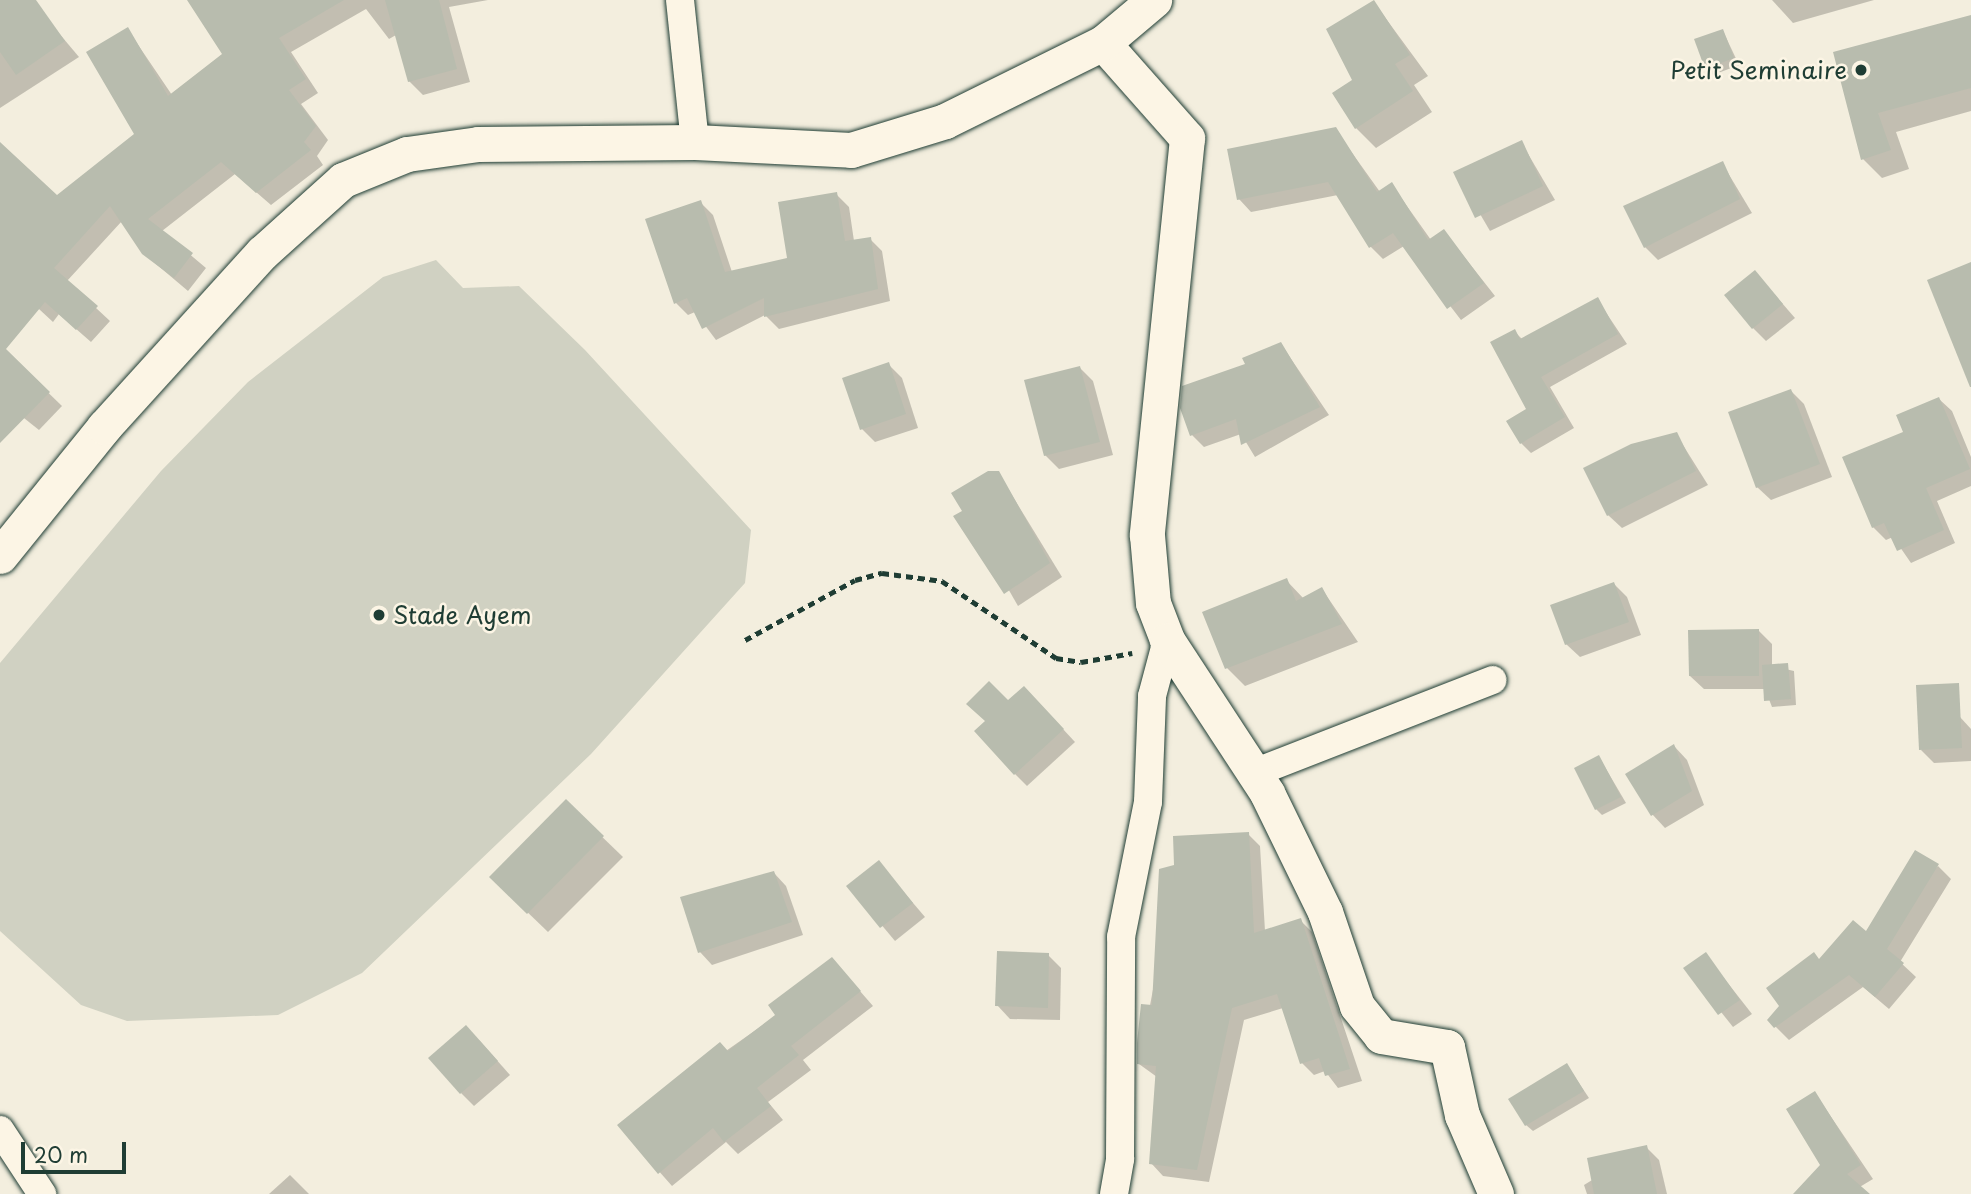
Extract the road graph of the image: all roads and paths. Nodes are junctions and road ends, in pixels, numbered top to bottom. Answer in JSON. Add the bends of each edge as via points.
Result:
{"nodes":[{"id":1,"x":680,"y":0,"type":"edge"},
{"id":2,"x":1154,"y":0,"type":"edge"},
{"id":3,"x":1103,"y":43,"type":"junction"},
{"id":4,"x":695,"y":142,"type":"junction"},
{"id":5,"x":0,"y":556,"type":"edge"},
{"id":6,"x":745,"y":640,"type":"dead end"},
{"id":7,"x":1167,"y":640,"type":"junction"},
{"id":8,"x":1492,"y":680,"type":"dead end"},
{"id":9,"x":1254,"y":773,"type":"junction"},
{"id":10,"x":0,"y":1130,"type":"edge"},
{"id":11,"x":42,"y":1194,"type":"edge"},
{"id":12,"x":1114,"y":1194,"type":"edge"},
{"id":13,"x":1496,"y":1194,"type":"edge"}],
"edges":[{"from":1,"to":4,"type":"street"},
{"from":2,"to":3,"type":"street"},
{"from":3,"to":4,"type":"street","via":[[897,139],[839,150]]},
{"from":3,"to":7,"type":"street","via":[[1187,138],[1147,535],[1153,603]]},
{"from":4,"to":5,"type":"street","via":[[478,145],[407,154],[343,180],[253,264],[104,427]]},
{"from":6,"to":7,"type":"path","via":[[855,580],[882,573],[942,581],[1056,658],[1081,662],[1129,655]]},
{"from":7,"to":9,"type":"street"},
{"from":7,"to":12,"type":"street","via":[[1152,696],[1148,802],[1121,937],[1120,1159]]},
{"from":8,"to":9,"type":"street"},
{"from":9,"to":13,"type":"street","via":[[1325,912],[1357,1006],[1381,1036],[1447,1047],[1462,1115]]},
{"from":10,"to":11,"type":"street"}]}
